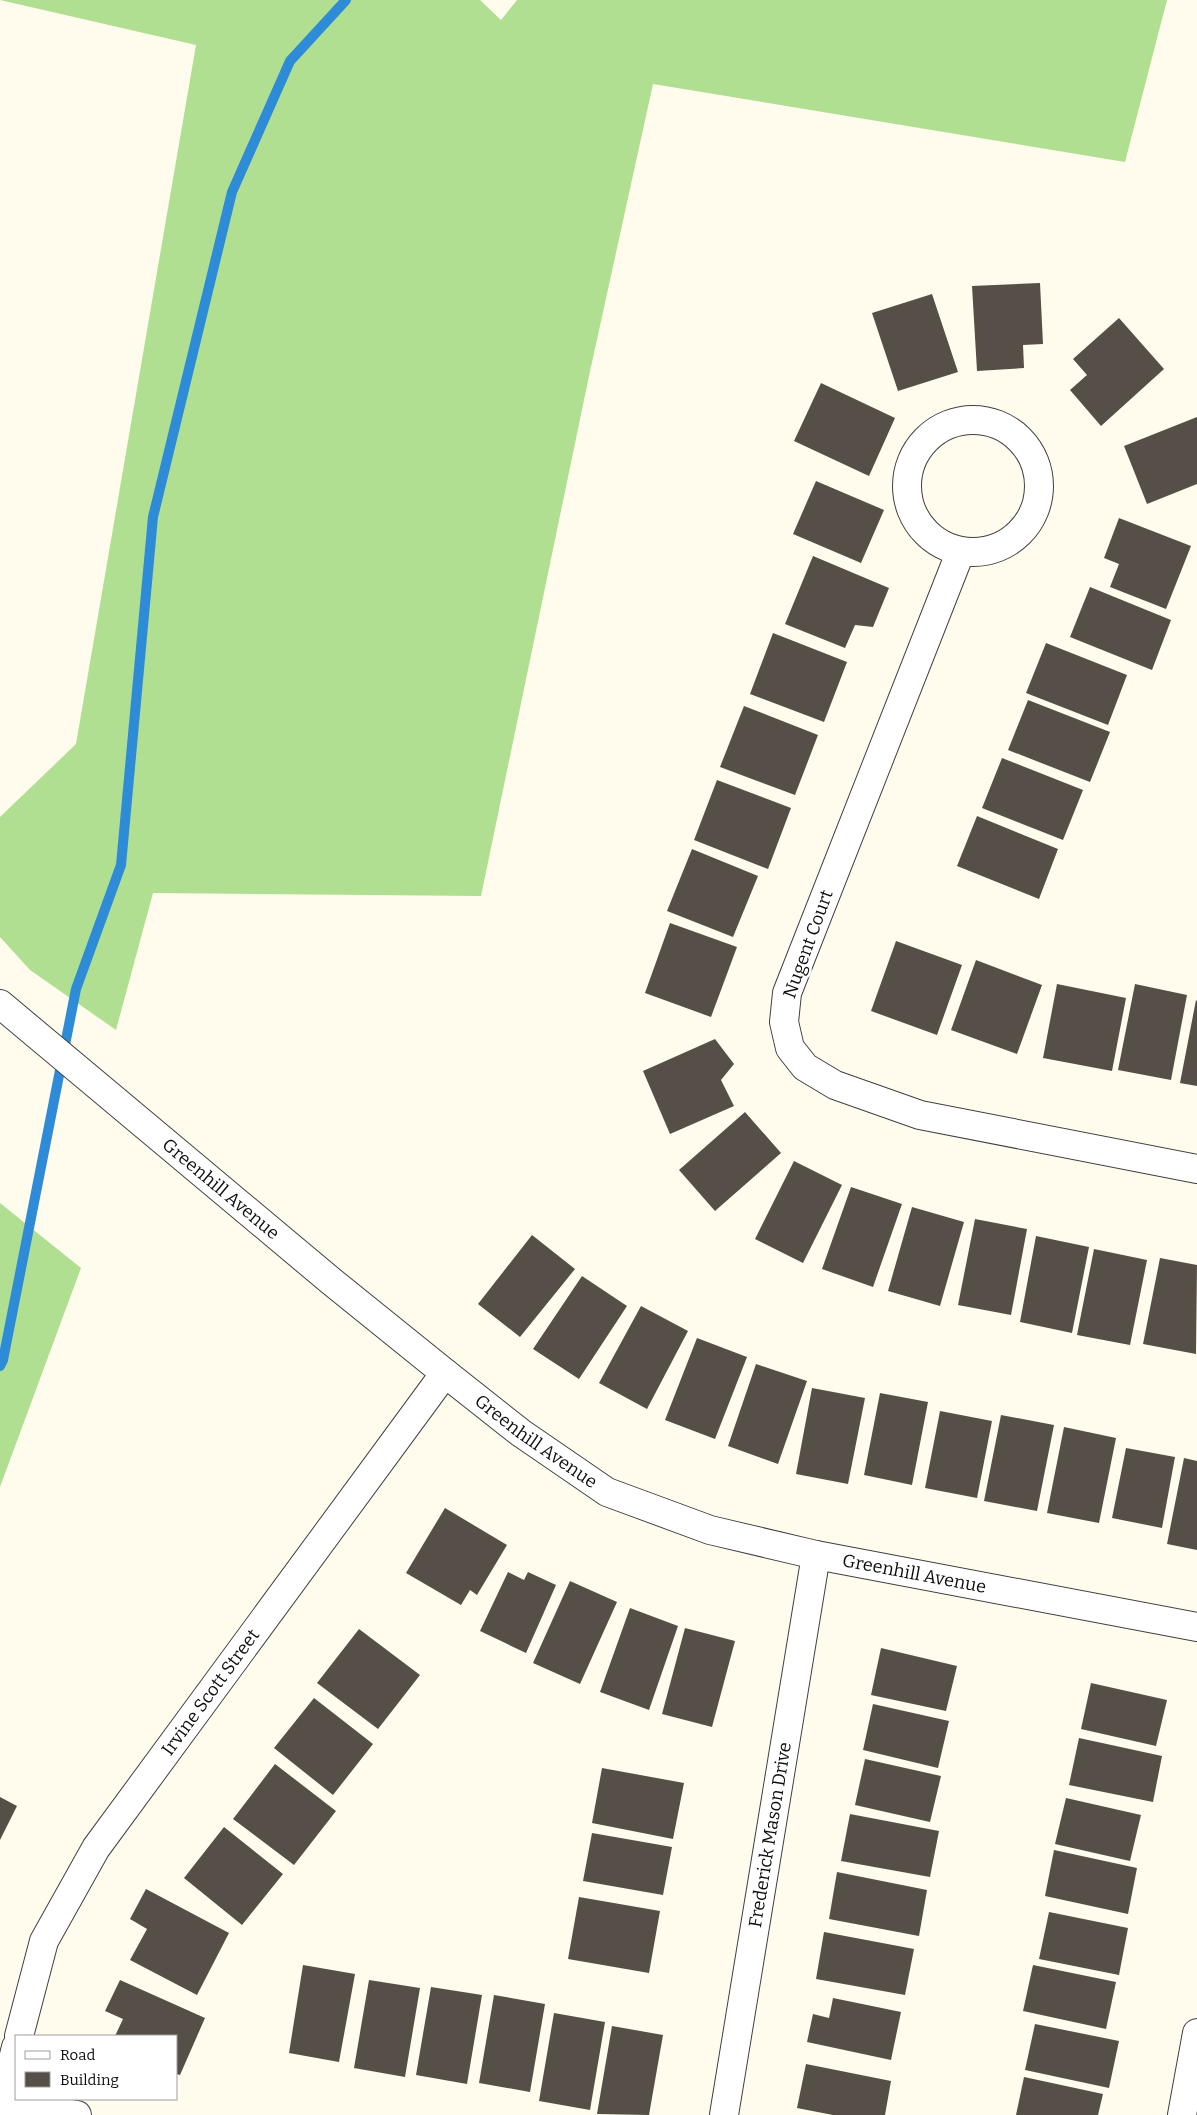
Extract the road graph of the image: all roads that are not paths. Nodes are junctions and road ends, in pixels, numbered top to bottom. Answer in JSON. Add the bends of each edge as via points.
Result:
{"nodes":[{"id":1,"x":960,"y":553,"type":"junction"},
{"id":2,"x":0,"y":1004,"type":"edge"},
{"id":3,"x":1197,"y":1169,"type":"edge"},
{"id":4,"x":446,"y":1373,"type":"junction"},
{"id":5,"x":816,"y":1554,"type":"junction"},
{"id":6,"x":1197,"y":1627,"type":"edge"},
{"id":7,"x":1197,"y":2033,"type":"edge"},
{"id":8,"x":19,"y":2035,"type":"edge"},
{"id":9,"x":15,"y":2052,"type":"edge"},
{"id":10,"x":1,"y":2107,"type":"edge"},
{"id":11,"x":77,"y":2115,"type":"edge"},
{"id":12,"x":724,"y":2115,"type":"edge"},
{"id":13,"x":1182,"y":2115,"type":"edge"}],
"edges":[{"from":1,"to":1,"type":"street","via":[[993,549],[1012,540],[1027,525],[1037,506],[1038,472],[1026,444],[1008,429],[987,420],[964,419],[942,426],[924,440],[912,459],[906,482],[910,504],[919,524],[933,539]]},
{"from":1,"to":3,"type":"street","name":"Nugent Court","via":[[787,993],[784,1022],[790,1048],[805,1067],[836,1084],[920,1115]]},
{"from":2,"to":4,"type":"street","name":"Greenhill Avenue"},
{"from":4,"to":5,"type":"street","name":"Greenhill Avenue","via":[[521,1434],[607,1492],[710,1530]]},
{"from":4,"to":8,"type":"street","name":"Irvine Scott Street","via":[[96,1848],[44,1942]]},
{"from":5,"to":6,"type":"street","name":"Greenhill Avenue"},
{"from":5,"to":12,"type":"street","name":"Frederick Mason Drive"},
{"from":7,"to":13,"type":"street"},
{"from":9,"to":10,"type":"street"},
{"from":10,"to":11,"type":"street"}]}
